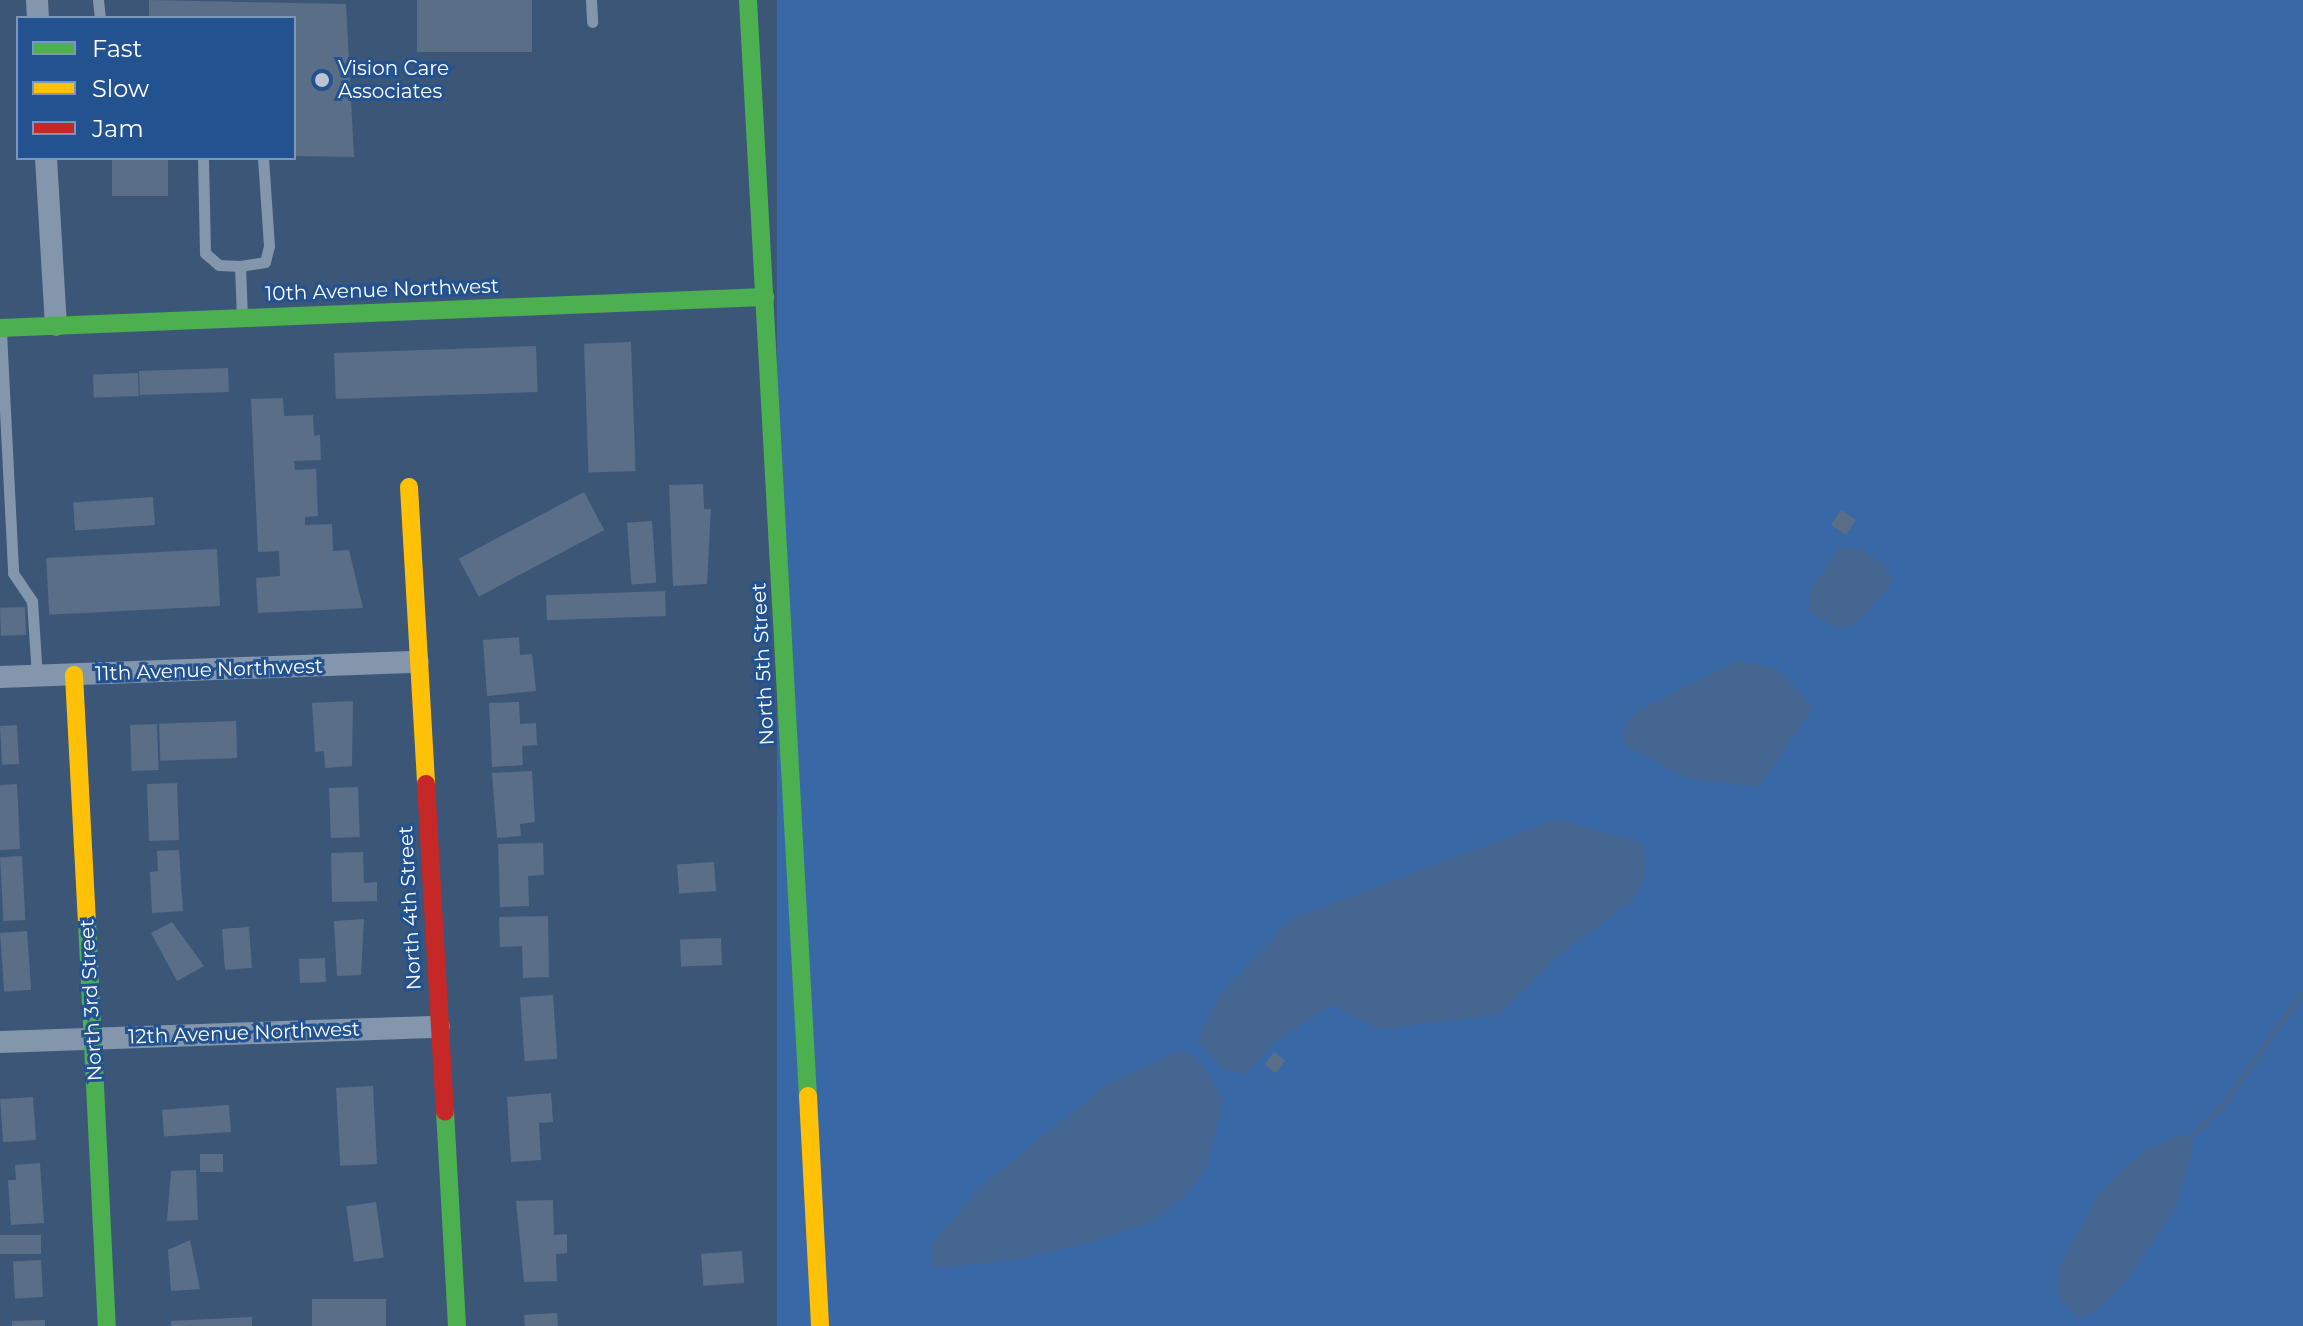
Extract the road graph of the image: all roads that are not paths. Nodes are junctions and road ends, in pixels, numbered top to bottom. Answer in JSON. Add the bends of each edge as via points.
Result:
{"nodes":[{"id":1,"x":591,"y":0,"type":"edge"},
{"id":2,"x":748,"y":0,"type":"edge"},
{"id":3,"x":592,"y":22,"type":"dead end"},
{"id":4,"x":46,"y":160,"type":"edge"},
{"id":5,"x":203,"y":160,"type":"edge"},
{"id":6,"x":263,"y":160,"type":"edge"},
{"id":7,"x":240,"y":266,"type":"junction"},
{"id":8,"x":765,"y":297,"type":"junction"},
{"id":9,"x":242,"y":318,"type":"junction"},
{"id":10,"x":56,"y":325,"type":"junction"},
{"id":11,"x":0,"y":328,"type":"edge"},
{"id":12,"x":409,"y":487,"type":"dead end"},
{"id":13,"x":418,"y":662,"type":"junction"},
{"id":14,"x":74,"y":675,"type":"junction"},
{"id":15,"x":37,"y":676,"type":"junction"},
{"id":16,"x":0,"y":677,"type":"edge"},
{"id":17,"x":439,"y":1027,"type":"junction"},
{"id":18,"x":93,"y":1038,"type":"junction"},
{"id":19,"x":0,"y":1042,"type":"edge"},
{"id":20,"x":107,"y":1326,"type":"edge"},
{"id":21,"x":457,"y":1326,"type":"edge"},
{"id":22,"x":820,"y":1326,"type":"edge"}],
"edges":[{"from":1,"to":3,"type":"lane"},
{"from":2,"to":8,"type":"street","name":"North 5th Street"},
{"from":4,"to":10,"type":"street"},
{"from":5,"to":7,"type":"lane","via":[[205,253],[219,265]]},
{"from":6,"to":7,"type":"lane","via":[[269,246],[265,262]]},
{"from":7,"to":9,"type":"lane"},
{"from":8,"to":9,"type":"street","name":"10th Avenue Northwest"},
{"from":8,"to":22,"type":"street","name":"North 5th Street"},
{"from":9,"to":10,"type":"street","name":"10th Avenue Northwest"},
{"from":10,"to":11,"type":"street","name":"10th Avenue Northwest"},
{"from":11,"to":15,"type":"lane","via":[[13,573],[32,601]]},
{"from":12,"to":13,"type":"street","name":"North 4th Street"},
{"from":13,"to":14,"type":"street","name":"11th Avenue Northwest"},
{"from":13,"to":17,"type":"street","name":"North 4th Street"},
{"from":14,"to":15,"type":"street","name":"11th Avenue Northwest"},
{"from":14,"to":18,"type":"street","name":"North 3rd Street"},
{"from":15,"to":16,"type":"street","name":"11th Avenue Northwest"},
{"from":17,"to":18,"type":"street","name":"12th Avenue Northwest"},
{"from":17,"to":21,"type":"street","name":"North 4th Street"},
{"from":18,"to":19,"type":"street","name":"12th Avenue Northwest"},
{"from":18,"to":20,"type":"street","name":"North 3rd Street"}]}
